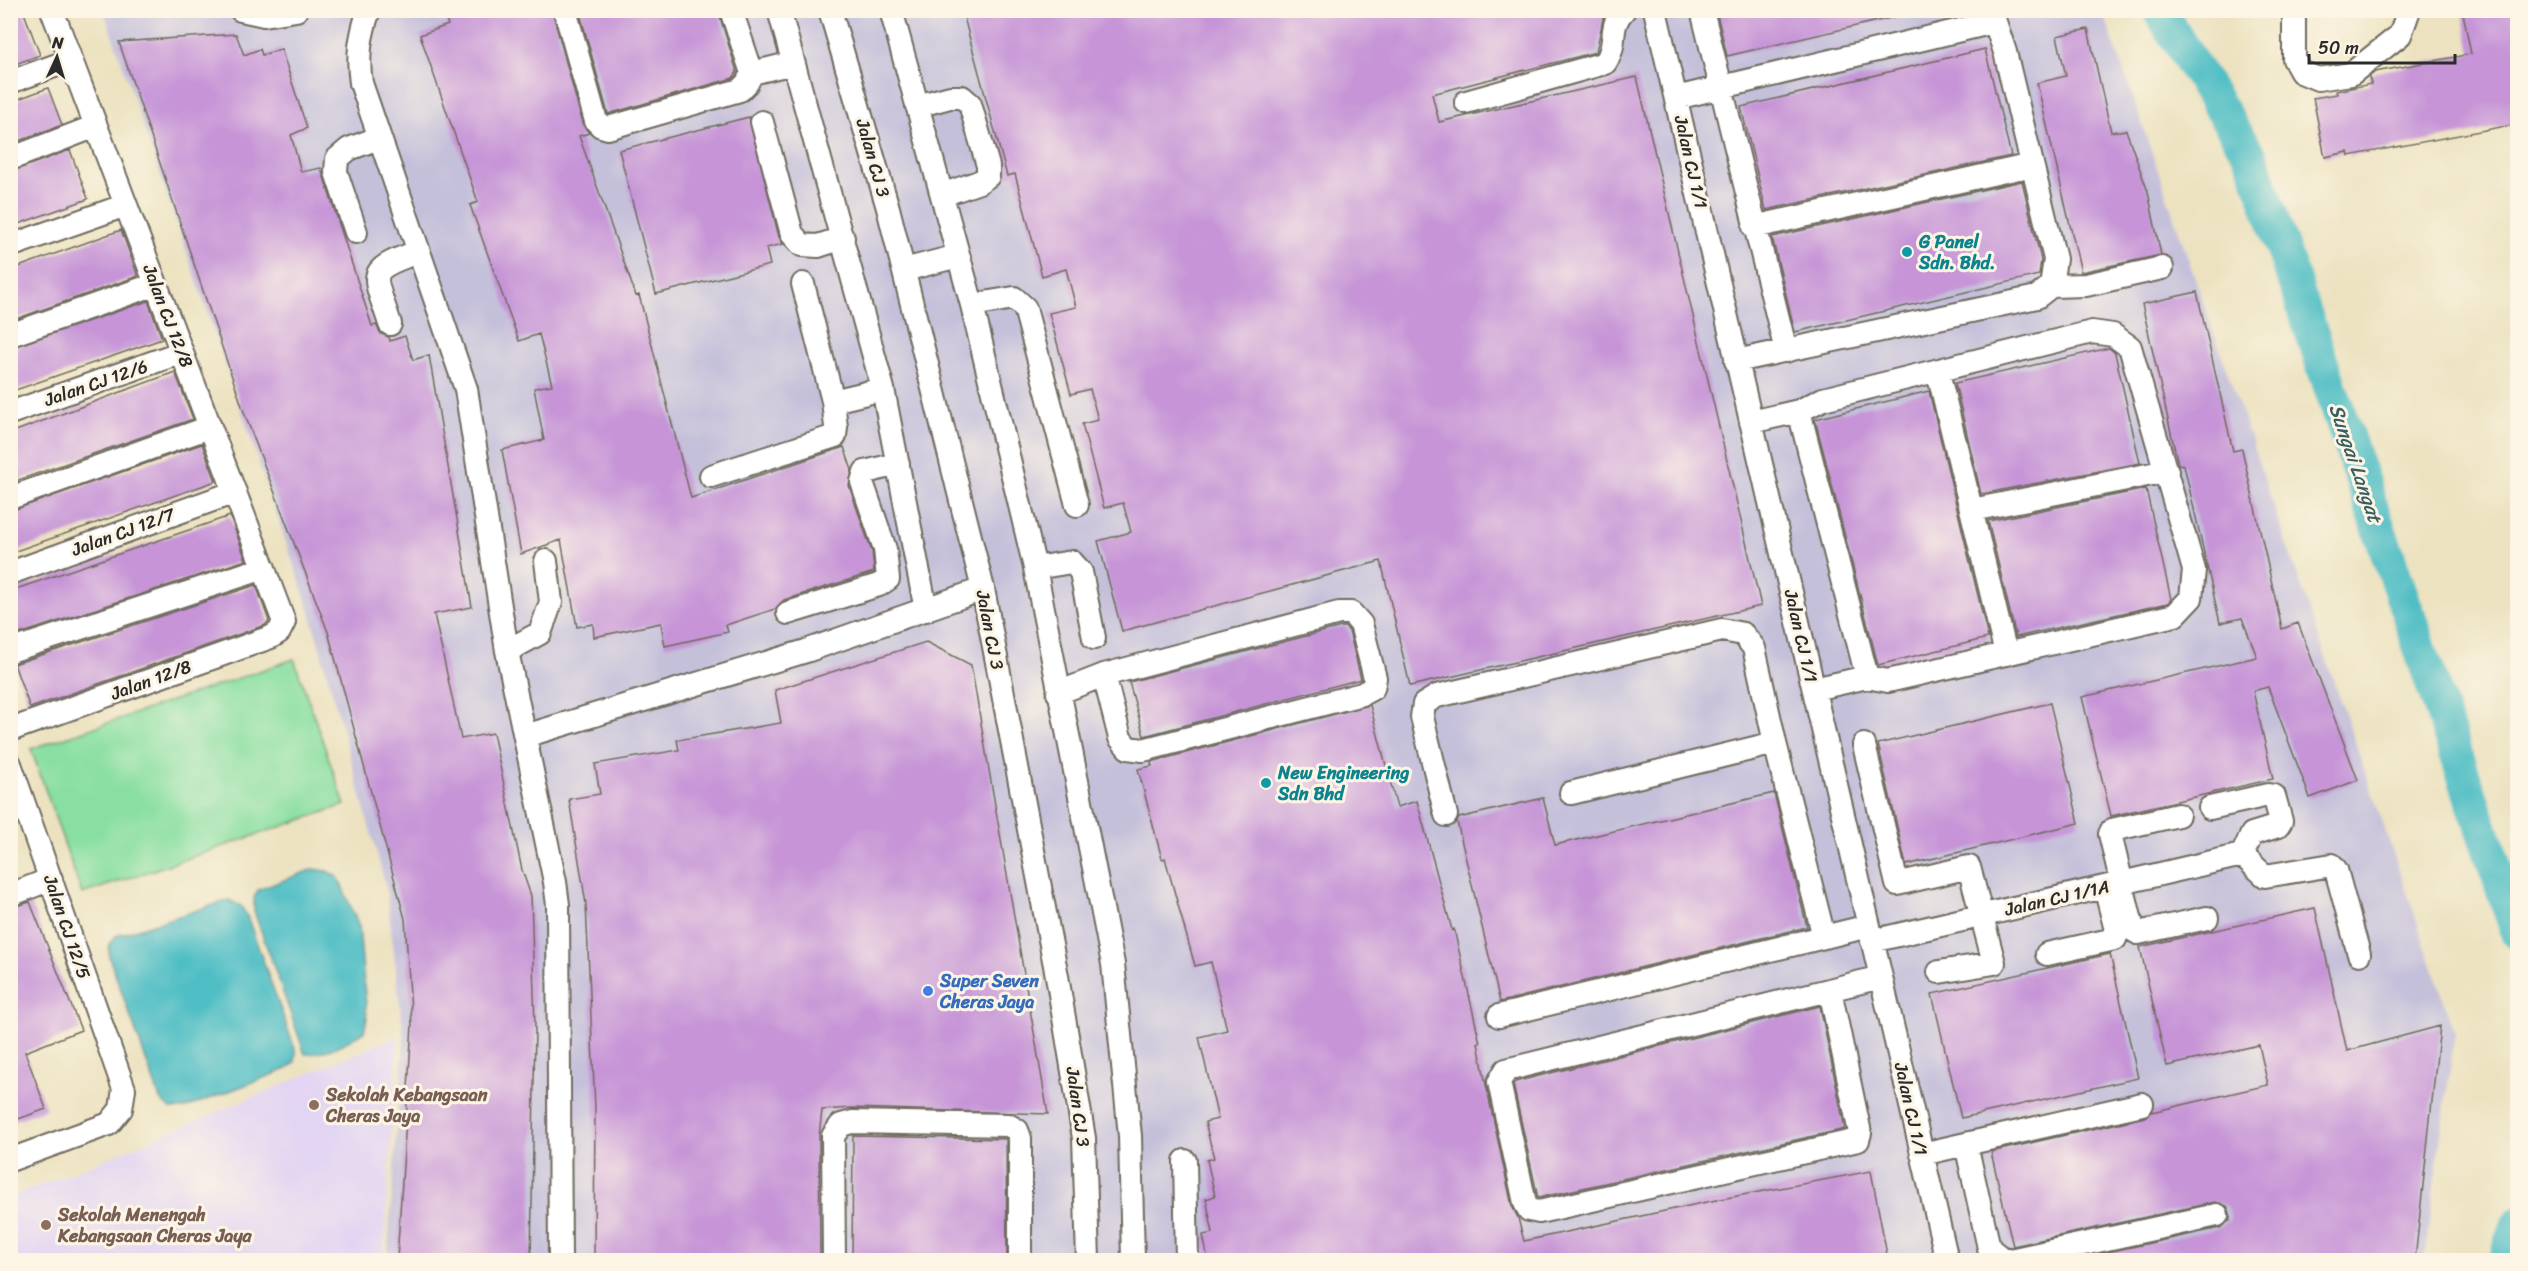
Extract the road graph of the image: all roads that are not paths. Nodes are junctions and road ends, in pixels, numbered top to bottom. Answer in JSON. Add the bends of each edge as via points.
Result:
{"nodes":[{"id":1,"x":52,"y":10,"type":"edge"},
{"id":2,"x":241,"y":10,"type":"edge"},
{"id":3,"x":296,"y":10,"type":"edge"},
{"id":4,"x":369,"y":10,"type":"edge"},
{"id":5,"x":565,"y":10,"type":"edge"},
{"id":6,"x":732,"y":10,"type":"edge"},
{"id":7,"x":779,"y":10,"type":"edge"},
{"id":8,"x":830,"y":10,"type":"edge"},
{"id":9,"x":891,"y":10,"type":"edge"},
{"id":10,"x":1624,"y":10,"type":"edge"},
{"id":11,"x":1655,"y":10,"type":"edge"},
{"id":12,"x":1702,"y":10,"type":"edge"},
{"id":13,"x":2294,"y":10,"type":"edge"},
{"id":14,"x":2409,"y":10,"type":"edge"},
{"id":15,"x":1993,"y":16,"type":"edge"},
{"id":16,"x":71,"y":60,"type":"junction"},
{"id":17,"x":793,"y":63,"type":"junction"},
{"id":18,"x":752,"y":73,"type":"junction"},
{"id":19,"x":10,"y":82,"type":"edge"},
{"id":20,"x":1720,"y":88,"type":"junction"},
{"id":21,"x":1676,"y":98,"type":"junction"},
{"id":22,"x":1466,"y":102,"type":"dead end"},
{"id":23,"x":917,"y":106,"type":"junction"},
{"id":24,"x":762,"y":122,"type":"dead end"},
{"id":25,"x":96,"y":126,"type":"junction"},
{"id":26,"x":378,"y":138,"type":"junction"},
{"id":27,"x":10,"y":159,"type":"edge"},
{"id":28,"x":2032,"y":165,"type":"junction"},
{"id":29,"x":942,"y":195,"type":"junction"},
{"id":30,"x":126,"y":205,"type":"junction"},
{"id":31,"x":1755,"y":227,"type":"junction"},
{"id":32,"x":356,"y":232,"type":"dead end"},
{"id":33,"x":843,"y":238,"type":"junction"},
{"id":34,"x":10,"y":246,"type":"edge"},
{"id":35,"x":418,"y":252,"type":"junction"},
{"id":36,"x":958,"y":256,"type":"junction"},
{"id":37,"x":2162,"y":268,"type":"dead end"},
{"id":38,"x":904,"y":270,"type":"junction"},
{"id":39,"x":156,"y":284,"type":"junction"},
{"id":40,"x":803,"y":284,"type":"dead end"},
{"id":41,"x":2052,"y":286,"type":"junction"},
{"id":42,"x":972,"y":305,"type":"junction"},
{"id":43,"x":390,"y":324,"type":"dead end"},
{"id":44,"x":10,"y":335,"type":"edge"},
{"id":45,"x":1786,"y":351,"type":"junction"},
{"id":46,"x":182,"y":352,"type":"junction"},
{"id":47,"x":1736,"y":361,"type":"junction"},
{"id":48,"x":1938,"y":372,"type":"junction"},
{"id":49,"x":883,"y":389,"type":"junction"},
{"id":50,"x":832,"y":401,"type":"junction"},
{"id":51,"x":1799,"y":411,"type":"junction"},
{"id":52,"x":10,"y":413,"type":"edge"},
{"id":53,"x":1751,"y":422,"type":"junction"},
{"id":54,"x":210,"y":426,"type":"junction"},
{"id":55,"x":897,"y":464,"type":"junction"},
{"id":56,"x":2167,"y":471,"type":"junction"},
{"id":57,"x":711,"y":476,"type":"dead end"},
{"id":58,"x":235,"y":492,"type":"junction"},
{"id":59,"x":10,"y":498,"type":"edge"},
{"id":60,"x":1077,"y":505,"type":"dead end"},
{"id":61,"x":1972,"y":510,"type":"junction"},
{"id":62,"x":546,"y":561,"type":"dead end"},
{"id":63,"x":264,"y":568,"type":"junction"},
{"id":64,"x":1035,"y":568,"type":"junction"},
{"id":65,"x":10,"y":573,"type":"edge"},
{"id":66,"x":983,"y":589,"type":"junction"},
{"id":67,"x":926,"y":610,"type":"junction"},
{"id":68,"x":788,"y":613,"type":"dead end"},
{"id":69,"x":284,"y":622,"type":"joint"},
{"id":70,"x":1094,"y":638,"type":"dead end"},
{"id":71,"x":10,"y":651,"type":"edge"},
{"id":72,"x":507,"y":651,"type":"junction"},
{"id":73,"x":2006,"y":654,"type":"junction"},
{"id":74,"x":1104,"y":675,"type":"junction"},
{"id":75,"x":1867,"y":677,"type":"junction"},
{"id":76,"x":1814,"y":689,"type":"junction"},
{"id":77,"x":1059,"y":693,"type":"junction"},
{"id":78,"x":10,"y":730,"type":"edge"},
{"id":79,"x":525,"y":736,"type":"junction"},
{"id":80,"x":1776,"y":743,"type":"junction"},
{"id":81,"x":1864,"y":745,"type":"dead end"},
{"id":82,"x":10,"y":764,"type":"edge"},
{"id":83,"x":1571,"y":793,"type":"dead end"},
{"id":84,"x":2210,"y":808,"type":"dead end"},
{"id":85,"x":1446,"y":815,"type":"dead end"},
{"id":86,"x":2178,"y":815,"type":"dead end"},
{"id":87,"x":2242,"y":855,"type":"junction"},
{"id":88,"x":51,"y":879,"type":"junction"},
{"id":89,"x":2114,"y":885,"type":"junction"},
{"id":90,"x":10,"y":895,"type":"edge"},
{"id":91,"x":1981,"y":916,"type":"junction"},
{"id":92,"x":2207,"y":918,"type":"dead end"},
{"id":93,"x":1870,"y":933,"type":"junction"},
{"id":94,"x":1824,"y":937,"type":"junction"},
{"id":95,"x":2047,"y":954,"type":"dead end"},
{"id":96,"x":2359,"y":954,"type":"dead end"},
{"id":97,"x":1939,"y":972,"type":"dead end"},
{"id":98,"x":1881,"y":977,"type":"junction"},
{"id":99,"x":1830,"y":990,"type":"junction"},
{"id":100,"x":1499,"y":1016,"type":"dead end"},
{"id":101,"x":2142,"y":1104,"type":"dead end"},
{"id":102,"x":1966,"y":1144,"type":"junction"},
{"id":103,"x":1922,"y":1154,"type":"junction"},
{"id":104,"x":10,"y":1160,"type":"edge"},
{"id":105,"x":1185,"y":1161,"type":"dead end"},
{"id":106,"x":2217,"y":1215,"type":"dead end"},
{"id":107,"x":560,"y":1260,"type":"edge"},
{"id":108,"x":834,"y":1260,"type":"edge"},
{"id":109,"x":1020,"y":1260,"type":"edge"},
{"id":110,"x":1088,"y":1260,"type":"edge"},
{"id":111,"x":1133,"y":1260,"type":"edge"},
{"id":112,"x":1187,"y":1260,"type":"edge"},
{"id":113,"x":1947,"y":1260,"type":"edge"}],
"edges":[{"from":1,"to":16,"type":"street","name":"Jalan CJ 12/8"},
{"from":2,"to":3,"type":"street","via":[[264,15]]},
{"from":4,"to":26,"type":"street","via":[[360,35],[358,58],[360,83]]},
{"from":5,"to":18,"type":"street","via":[[601,126],[608,128],[740,90]]},
{"from":6,"to":18,"type":"street"},
{"from":7,"to":17,"type":"street"},
{"from":8,"to":38,"type":"street","name":"Jalan CJ 3"},
{"from":9,"to":23,"type":"street"},
{"from":10,"to":22,"type":"street","via":[[1615,20],[1612,53],[1605,63]]},
{"from":11,"to":21,"type":"street","name":"Jalan CJ 1/1"},
{"from":12,"to":20,"type":"street"},
{"from":13,"to":14,"type":"street","via":[[2294,59],[2301,72],[2318,79],[2351,74],[2400,35]]},
{"from":15,"to":20,"type":"street"},
{"from":15,"to":28,"type":"street"},
{"from":16,"to":19,"type":"street"},
{"from":16,"to":25,"type":"street","name":"Jalan CJ 12/8"},
{"from":17,"to":18,"type":"street"},
{"from":17,"to":33,"type":"street"},
{"from":20,"to":21,"type":"street"},
{"from":20,"to":31,"type":"street"},
{"from":21,"to":47,"type":"street","name":"Jalan CJ 1/1"},
{"from":23,"to":29,"type":"street"},
{"from":23,"to":29,"type":"street","via":[[962,97],[970,104],[988,166],[988,176],[979,182]]},
{"from":24,"to":33,"type":"street","via":[[792,234],[802,245],[818,246]]},
{"from":25,"to":27,"type":"street"},
{"from":25,"to":30,"type":"street","name":"Jalan CJ 12/8"},
{"from":26,"to":32,"type":"street","via":[[349,149],[337,159],[336,172]]},
{"from":26,"to":35,"type":"street"},
{"from":28,"to":31,"type":"street"},
{"from":28,"to":41,"type":"street","via":[[2055,259]]},
{"from":29,"to":36,"type":"street"},
{"from":30,"to":34,"type":"street"},
{"from":30,"to":39,"type":"street","name":"Jalan CJ 12/8"},
{"from":31,"to":45,"type":"street"},
{"from":33,"to":49,"type":"street"},
{"from":35,"to":43,"type":"street","via":[[380,268],[376,279]]},
{"from":35,"to":72,"type":"street","via":[[466,389]]},
{"from":36,"to":38,"type":"street"},
{"from":36,"to":42,"type":"street"},
{"from":37,"to":41,"type":"street","via":[[2086,285]]},
{"from":38,"to":66,"type":"street","name":"Jalan CJ 3"},
{"from":39,"to":44,"type":"street"},
{"from":39,"to":46,"type":"street","name":"Jalan CJ 12/8"},
{"from":40,"to":50,"type":"street"},
{"from":41,"to":45,"type":"street","via":[[2037,297]]},
{"from":42,"to":60,"type":"street","via":[[1014,298],[1025,308]]},
{"from":42,"to":64,"type":"street"},
{"from":45,"to":47,"type":"street"},
{"from":46,"to":52,"type":"street","name":"Jalan CJ 12/6"},
{"from":46,"to":54,"type":"street","name":"Jalan CJ 12/8"},
{"from":47,"to":53,"type":"street","name":"Jalan CJ 1/1"},
{"from":48,"to":51,"type":"street","via":[[1822,399]]},
{"from":48,"to":56,"type":"street","via":[[2092,332],[2113,335],[2130,347]]},
{"from":48,"to":61,"type":"street"},
{"from":49,"to":50,"type":"street"},
{"from":49,"to":55,"type":"street"},
{"from":50,"to":57,"type":"street","via":[[835,436]]},
{"from":51,"to":53,"type":"street"},
{"from":51,"to":75,"type":"street"},
{"from":53,"to":76,"type":"street","name":"Jalan CJ 1/1"},
{"from":54,"to":58,"type":"street","name":"Jalan CJ 12/8"},
{"from":54,"to":59,"type":"street"},
{"from":55,"to":67,"type":"street"},
{"from":55,"to":68,"type":"street","via":[[864,472],[862,482],[885,549],[888,579]]},
{"from":56,"to":61,"type":"street"},
{"from":56,"to":73,"type":"street","via":[[2194,570],[2191,598],[2175,615]]},
{"from":58,"to":63,"type":"street","name":"Jalan CJ 12/8"},
{"from":58,"to":65,"type":"street","name":"Jalan CJ 12/7"},
{"from":61,"to":73,"type":"street"},
{"from":62,"to":72,"type":"street","via":[[551,602],[540,633]]},
{"from":63,"to":69,"type":"street","name":"Jalan CJ 12/8"},
{"from":63,"to":71,"type":"street"},
{"from":64,"to":70,"type":"street","via":[[1071,562],[1077,566],[1082,572]]},
{"from":64,"to":77,"type":"street"},
{"from":66,"to":67,"type":"street"},
{"from":66,"to":110,"type":"street","name":"Jalan CJ 3","via":[[1058,976],[1084,1138]]},
{"from":67,"to":79,"type":"street","via":[[806,651]]},
{"from":69,"to":78,"type":"street","name":"Jalan 12/8","via":[[279,632],[270,637]]},
{"from":72,"to":79,"type":"street"},
{"from":73,"to":75,"type":"street","via":[[1888,681]]},
{"from":74,"to":74,"type":"street","via":[[1120,738],[1128,748],[1143,750],[1362,694],[1374,688],[1376,678],[1361,624],[1351,613]]},
{"from":74,"to":77,"type":"street"},
{"from":75,"to":76,"type":"street"},
{"from":76,"to":93,"type":"street","name":"Jalan CJ 1/1"},
{"from":77,"to":111,"type":"street","via":[[1113,964],[1130,1136]]},
{"from":79,"to":107,"type":"street","via":[[558,905]]},
{"from":80,"to":83,"type":"street"},
{"from":80,"to":85,"type":"street","via":[[1754,648],[1743,634],[1722,630],[1437,696],[1424,704],[1422,717]]},
{"from":80,"to":94,"type":"street"},
{"from":81,"to":91,"type":"street","via":[[1897,884],[1969,867]]},
{"from":82,"to":88,"type":"street","name":"Jalan CJ 12/5"},
{"from":84,"to":87,"type":"street","via":[[2274,796],[2282,821],[2252,834]]},
{"from":86,"to":89,"type":"street","via":[[2112,830]]},
{"from":87,"to":89,"type":"street","name":"Jalan CJ 1/1A"},
{"from":87,"to":96,"type":"street","via":[[2265,876],[2331,865],[2336,870]]},
{"from":88,"to":90,"type":"street"},
{"from":88,"to":104,"type":"street","name":"Jalan CJ 12/5","via":[[124,1089],[121,1109],[108,1124]]},
{"from":89,"to":91,"type":"street","name":"Jalan CJ 1/1A"},
{"from":89,"to":92,"type":"street","via":[[2133,930],[2138,933]]},
{"from":89,"to":95,"type":"street","via":[[2115,939]]},
{"from":91,"to":93,"type":"street","name":"Jalan CJ 1/1A"},
{"from":91,"to":97,"type":"street","via":[[1994,963]]},
{"from":93,"to":94,"type":"street","name":"Jalan CJ 1/1A"},
{"from":93,"to":98,"type":"street","name":"Jalan CJ 1/1"},
{"from":94,"to":100,"type":"street","name":"Jalan CJ 1/1A"},
{"from":98,"to":99,"type":"street"},
{"from":98,"to":103,"type":"street","name":"Jalan CJ 1/1"},
{"from":99,"to":99,"type":"street","via":[[1860,1133],[1858,1140],[1539,1212],[1529,1210],[1499,1082],[1506,1070]]},
{"from":101,"to":102,"type":"street"},
{"from":102,"to":103,"type":"street"},
{"from":102,"to":106,"type":"street","via":[[1989,1248],[2010,1260]]},
{"from":103,"to":113,"type":"street","name":"Jalan CJ 1/1"},
{"from":105,"to":112,"type":"street"},
{"from":108,"to":109,"type":"street","via":[[833,1136],[841,1125],[852,1122],[1008,1125],[1017,1130]]}]}
